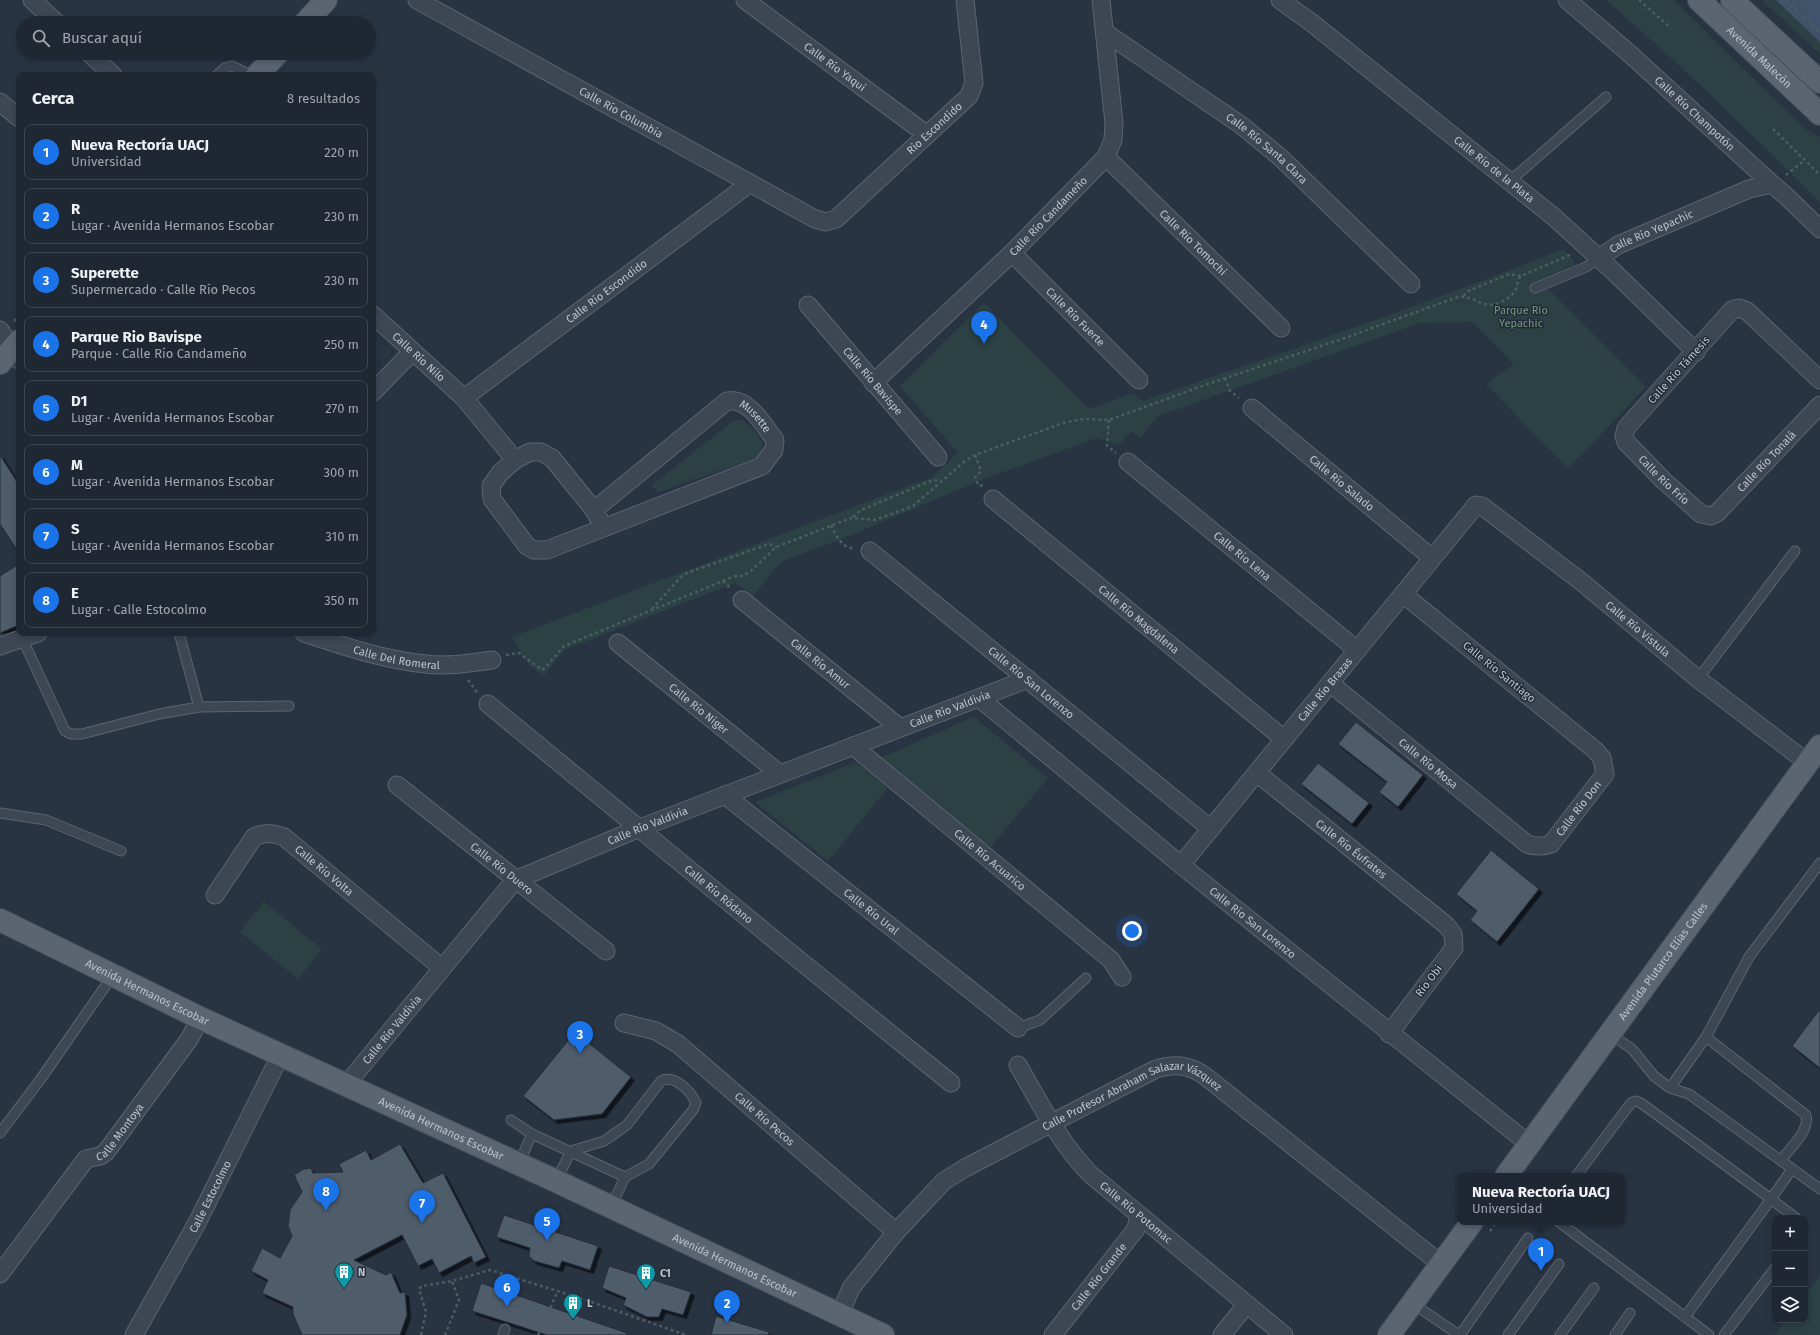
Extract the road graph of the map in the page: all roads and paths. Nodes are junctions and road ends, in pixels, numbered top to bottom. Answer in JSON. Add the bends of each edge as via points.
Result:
{"nodes":[{"id":1,"x":32,"y":0,"type":"edge"},
{"id":2,"x":326,"y":0,"type":"edge"},
{"id":3,"x":418,"y":0,"type":"edge"},
{"id":4,"x":745,"y":0,"type":"edge"},
{"id":5,"x":965,"y":0,"type":"edge"},
{"id":6,"x":1101,"y":0,"type":"edge"},
{"id":7,"x":1280,"y":0,"type":"edge"},
{"id":8,"x":1568,"y":0,"type":"edge"},
{"id":9,"x":1639,"y":0,"type":"edge"},
{"id":10,"x":1699,"y":0,"type":"edge"},
{"id":11,"x":1732,"y":0,"type":"edge"},
{"id":12,"x":1786,"y":0,"type":"edge"},
{"id":13,"x":49,"y":16,"type":"edge"},
{"id":14,"x":311,"y":16,"type":"edge"},
{"id":15,"x":1671,"y":28,"type":"dead end"},
{"id":16,"x":1106,"y":33,"type":"junction"},
{"id":17,"x":1820,"y":33,"type":"edge"},
{"id":18,"x":97,"y":60,"type":"edge"},
{"id":19,"x":271,"y":60,"type":"edge"},
{"id":20,"x":110,"y":72,"type":"edge"},
{"id":21,"x":220,"y":72,"type":"edge"},
{"id":22,"x":244,"y":72,"type":"edge"},
{"id":23,"x":260,"y":72,"type":"edge"},
{"id":24,"x":1820,"y":82,"type":"edge"},
{"id":25,"x":1606,"y":97,"type":"dead end"},
{"id":26,"x":0,"y":102,"type":"edge"},
{"id":27,"x":1820,"y":114,"type":"edge"},
{"id":28,"x":16,"y":115,"type":"edge"},
{"id":29,"x":1773,"y":129,"type":"dead end"},
{"id":30,"x":926,"y":134,"type":"junction"},
{"id":31,"x":1106,"y":157,"type":"junction"},
{"id":32,"x":1805,"y":160,"type":"junction"},
{"id":33,"x":1786,"y":175,"type":"dead end"},
{"id":34,"x":1820,"y":176,"type":"edge"},
{"id":35,"x":1510,"y":181,"type":"junction"},
{"id":36,"x":748,"y":182,"type":"junction"},
{"id":37,"x":1772,"y":184,"type":"junction"},
{"id":38,"x":826,"y":222,"type":"joint"},
{"id":39,"x":1820,"y":229,"type":"edge"},
{"id":40,"x":1585,"y":245,"type":"junction"},
{"id":41,"x":1012,"y":253,"type":"junction"},
{"id":42,"x":1599,"y":258,"type":"junction"},
{"id":43,"x":1521,"y":276,"type":"junction"},
{"id":44,"x":1411,"y":284,"type":"dead end"},
{"id":45,"x":1535,"y":288,"type":"dead end"},
{"id":46,"x":1464,"y":296,"type":"junction"},
{"id":47,"x":808,"y":305,"type":"dead end"},
{"id":48,"x":376,"y":318,"type":"edge"},
{"id":49,"x":1281,"y":328,"type":"dead end"},
{"id":50,"x":0,"y":330,"type":"edge"},
{"id":51,"x":412,"y":352,"type":"junction"},
{"id":52,"x":1696,"y":352,"type":"junction"},
{"id":53,"x":13,"y":353,"type":"edge"},
{"id":54,"x":1226,"y":378,"type":"junction"},
{"id":55,"x":1139,"y":380,"type":"dead end"},
{"id":56,"x":1820,"y":380,"type":"edge"},
{"id":57,"x":874,"y":383,"type":"junction"},
{"id":58,"x":376,"y":389,"type":"edge"},
{"id":59,"x":464,"y":398,"type":"junction"},
{"id":60,"x":1820,"y":405,"type":"edge"},
{"id":61,"x":1252,"y":408,"type":"joint"},
{"id":62,"x":1109,"y":420,"type":"junction"},
{"id":63,"x":1624,"y":436,"type":"joint"},
{"id":64,"x":975,"y":455,"type":"junction"},
{"id":65,"x":938,"y":457,"type":"dead end"},
{"id":66,"x":515,"y":460,"type":"junction"},
{"id":67,"x":1128,"y":462,"type":"joint"},
{"id":68,"x":942,"y":481,"type":"junction"},
{"id":69,"x":993,"y":499,"type":"joint"},
{"id":70,"x":594,"y":510,"type":"junction"},
{"id":71,"x":1468,"y":514,"type":"joint"},
{"id":72,"x":1711,"y":516,"type":"joint"},
{"id":73,"x":852,"y":518,"type":"junction"},
{"id":74,"x":831,"y":525,"type":"junction"},
{"id":75,"x":603,"y":526,"type":"junction"},
{"id":76,"x":776,"y":547,"type":"junction"},
{"id":77,"x":870,"y":551,"type":"joint"},
{"id":78,"x":1795,"y":551,"type":"dead end"},
{"id":79,"x":1432,"y":558,"type":"junction"},
{"id":80,"x":1403,"y":594,"type":"junction"},
{"id":81,"x":742,"y":600,"type":"dead end"},
{"id":82,"x":652,"y":610,"type":"junction"},
{"id":83,"x":28,"y":636,"type":"edge"},
{"id":84,"x":180,"y":636,"type":"edge"},
{"id":85,"x":314,"y":636,"type":"edge"},
{"id":86,"x":22,"y":638,"type":"junction"},
{"id":87,"x":618,"y":643,"type":"dead end"},
{"id":88,"x":0,"y":646,"type":"edge"},
{"id":89,"x":1357,"y":650,"type":"junction"},
{"id":90,"x":492,"y":660,"type":"joint"},
{"id":91,"x":460,"y":665,"type":"junction"},
{"id":92,"x":1028,"y":679,"type":"junction"},
{"id":93,"x":1698,"y":679,"type":"junction"},
{"id":94,"x":1330,"y":683,"type":"junction"},
{"id":95,"x":979,"y":698,"type":"junction"},
{"id":96,"x":488,"y":704,"type":"joint"},
{"id":97,"x":289,"y":706,"type":"dead end"},
{"id":98,"x":199,"y":707,"type":"junction"},
{"id":99,"x":899,"y":727,"type":"junction"},
{"id":100,"x":1284,"y":739,"type":"junction"},
{"id":101,"x":853,"y":746,"type":"junction"},
{"id":102,"x":1595,"y":750,"type":"joint"},
{"id":103,"x":1814,"y":755,"type":"edge"},
{"id":104,"x":1257,"y":773,"type":"junction"},
{"id":105,"x":780,"y":774,"type":"junction"},
{"id":106,"x":397,"y":785,"type":"dead end"},
{"id":107,"x":725,"y":795,"type":"junction"},
{"id":108,"x":0,"y":813,"type":"edge"},
{"id":109,"x":640,"y":828,"type":"junction"},
{"id":110,"x":1211,"y":829,"type":"junction"},
{"id":111,"x":1527,"y":844,"type":"joint"},
{"id":112,"x":121,"y":851,"type":"dead end"},
{"id":113,"x":1820,"y":863,"type":"edge"},
{"id":114,"x":1181,"y":866,"type":"junction"},
{"id":115,"x":515,"y":880,"type":"junction"},
{"id":116,"x":215,"y":895,"type":"dead end"},
{"id":117,"x":0,"y":920,"type":"edge"},
{"id":118,"x":1446,"y":925,"type":"joint"},
{"id":119,"x":606,"y":951,"type":"dead end"},
{"id":120,"x":442,"y":968,"type":"junction"},
{"id":121,"x":112,"y":974,"type":"junction"},
{"id":122,"x":1122,"y":977,"type":"dead end"},
{"id":123,"x":1086,"y":978,"type":"dead end"},
{"id":124,"x":200,"y":1018,"type":"junction"},
{"id":125,"x":624,"y":1023,"type":"dead end"},
{"id":126,"x":1018,"y":1028,"type":"joint"},
{"id":127,"x":1389,"y":1034,"type":"junction"},
{"id":128,"x":1610,"y":1034,"type":"junction"},
{"id":129,"x":1706,"y":1037,"type":"junction"},
{"id":130,"x":281,"y":1054,"type":"junction"},
{"id":131,"x":1018,"y":1065,"type":"dead end"},
{"id":132,"x":951,"y":1083,"type":"dead end"},
{"id":133,"x":346,"y":1085,"type":"junction"},
{"id":134,"x":1670,"y":1088,"type":"junction"},
{"id":135,"x":511,"y":1120,"type":"dead end"},
{"id":136,"x":1053,"y":1123,"type":"junction"},
{"id":137,"x":0,"y":1133,"type":"edge"},
{"id":138,"x":532,"y":1134,"type":"junction"},
{"id":139,"x":1529,"y":1144,"type":"junction"},
{"id":140,"x":571,"y":1151,"type":"junction"},
{"id":141,"x":1781,"y":1160,"type":"junction"},
{"id":142,"x":518,"y":1164,"type":"junction"},
{"id":143,"x":1792,"y":1169,"type":"junction"},
{"id":144,"x":1508,"y":1173,"type":"edge"},
{"id":145,"x":1578,"y":1173,"type":"edge"},
{"id":146,"x":625,"y":1177,"type":"junction"},
{"id":147,"x":556,"y":1181,"type":"junction"},
{"id":148,"x":1820,"y":1189,"type":"edge"},
{"id":149,"x":1771,"y":1199,"type":"junction"},
{"id":150,"x":611,"y":1207,"type":"junction"},
{"id":151,"x":1139,"y":1215,"type":"junction"},
{"id":152,"x":1792,"y":1215,"type":"edge"},
{"id":153,"x":1470,"y":1225,"type":"edge"},
{"id":154,"x":1563,"y":1225,"type":"edge"},
{"id":155,"x":896,"y":1232,"type":"junction"},
{"id":156,"x":1528,"y":1238,"type":"dead end"},
{"id":157,"x":1441,"y":1264,"type":"junction"},
{"id":158,"x":1559,"y":1264,"type":"dead end"},
{"id":159,"x":1772,"y":1272,"type":"edge"},
{"id":160,"x":0,"y":1274,"type":"edge"},
{"id":161,"x":452,"y":1281,"type":"junction"},
{"id":162,"x":1594,"y":1288,"type":"dead end"},
{"id":163,"x":558,"y":1291,"type":"junction"},
{"id":164,"x":1412,"y":1303,"type":"junction"},
{"id":165,"x":1246,"y":1305,"type":"junction"},
{"id":166,"x":1630,"y":1313,"type":"dead end"},
{"id":167,"x":840,"y":1314,"type":"junction"},
{"id":168,"x":1685,"y":1317,"type":"junction"},
{"id":169,"x":1395,"y":1333,"type":"edge"},
{"id":170,"x":134,"y":1335,"type":"edge"},
{"id":171,"x":421,"y":1335,"type":"edge"},
{"id":172,"x":445,"y":1335,"type":"edge"},
{"id":173,"x":538,"y":1335,"type":"edge"},
{"id":174,"x":686,"y":1335,"type":"edge"},
{"id":175,"x":883,"y":1335,"type":"edge"},
{"id":176,"x":1053,"y":1335,"type":"edge"},
{"id":177,"x":1222,"y":1335,"type":"edge"},
{"id":178,"x":1284,"y":1335,"type":"edge"},
{"id":179,"x":1459,"y":1335,"type":"edge"},
{"id":180,"x":1508,"y":1335,"type":"edge"},
{"id":181,"x":1560,"y":1335,"type":"edge"},
{"id":182,"x":1615,"y":1335,"type":"edge"},
{"id":183,"x":1709,"y":1335,"type":"edge"},
{"id":184,"x":1724,"y":1335,"type":"edge"}],
"edges":[{"from":1,"to":13,"type":"street"},
{"from":2,"to":14,"type":"main road"},
{"from":3,"to":36,"type":"street","name":"Calle Río Columbia"},
{"from":4,"to":30,"type":"street","name":"Calle Río Yaqui"},
{"from":5,"to":30,"type":"street","name":"Rio Escondido","via":[[973,90]]},
{"from":6,"to":16,"type":"street","name":"Calle Río Candameño"},
{"from":7,"to":35,"type":"street","name":"Calle Río de la Plata"},
{"from":8,"to":37,"type":"street","name":"Calle Río Champotón"},
{"from":9,"to":15,"type":"path"},
{"from":10,"to":27,"type":"main road","name":"Avenida Malecón"},
{"from":11,"to":24,"type":"main road","name":"Avenida Malecón"},
{"from":12,"to":17,"type":"path"},
{"from":16,"to":31,"type":"street","name":"Calle Río Candameño","via":[[1114,123]]},
{"from":16,"to":44,"type":"street","name":"Calle Río Santa Clara","via":[[1241,125],[1280,157]]},
{"from":18,"to":20,"type":"street"},
{"from":19,"to":23,"type":"main road"},
{"from":21,"to":22,"type":"lane","via":[[232,66]]},
{"from":25,"to":35,"type":"lane"},
{"from":26,"to":28,"type":"street"},
{"from":29,"to":32,"type":"path"},
{"from":30,"to":38,"type":"street","name":"Rio Escondido","via":[[836,219]]},
{"from":31,"to":41,"type":"street","name":"Calle Río Candameño"},
{"from":31,"to":49,"type":"street","name":"Calle Río Tomochi"},
{"from":32,"to":33,"type":"path"},
{"from":32,"to":34,"type":"path"},
{"from":35,"to":40,"type":"street","name":"Calle Río de la Plata"},
{"from":36,"to":38,"type":"street","name":"Calle Río Columbia","via":[[815,219]]},
{"from":36,"to":59,"type":"street","name":"Calle Río Escondido","via":[[741,190]]},
{"from":37,"to":39,"type":"street","name":"Calle Río Champotón"},
{"from":37,"to":42,"type":"street","name":"Calle Río Yepachic","via":[[1749,189],[1720,201],[1618,245]]},
{"from":40,"to":42,"type":"street","name":"Calle Río de la Plata"},
{"from":40,"to":43,"type":"path","via":[[1569,256]]},
{"from":41,"to":55,"type":"street","name":"Calle Río Fuerte"},
{"from":41,"to":57,"type":"street","name":"Calle Río Candameño"},
{"from":42,"to":45,"type":"lane","name":"Calle Río Yepachic","via":[[1586,267]]},
{"from":42,"to":52,"type":"street","name":"Calle Río de la Plata"},
{"from":43,"to":46,"type":"path","via":[[1510,274],[1466,292]]},
{"from":43,"to":46,"type":"path","via":[[1515,291],[1499,303],[1488,306]]},
{"from":46,"to":54,"type":"path"},
{"from":47,"to":57,"type":"street","name":"Calle Río Bavispe"},
{"from":48,"to":51,"type":"street","name":"Calle Río Nilo"},
{"from":50,"to":53,"type":"street"},
{"from":51,"to":58,"type":"street"},
{"from":51,"to":59,"type":"street","name":"Calle Río Nilo"},
{"from":52,"to":56,"type":"street","name":"Calle Río Támesis","via":[[1732,310],[1739,308],[1747,311]]},
{"from":52,"to":63,"type":"street","name":"Calle Río Támesis","via":[[1626,428]]},
{"from":54,"to":61,"type":"path","via":[[1230,391]]},
{"from":54,"to":62,"type":"path"},
{"from":57,"to":65,"type":"street","name":"Calle Río Bavispe"},
{"from":59,"to":66,"type":"street"},
{"from":60,"to":72,"type":"street","name":"Calle Río Tonalá","via":[[1717,513]]},
{"from":61,"to":79,"type":"street","name":"Calle Río Salado"},
{"from":62,"to":64,"type":"path","via":[[1083,419],[1063,423]]},
{"from":62,"to":67,"type":"path","via":[[1107,446]]},
{"from":63,"to":72,"type":"street","name":"Calle Río Frío","via":[[1626,442],[1664,481],[1701,514]]},
{"from":64,"to":68,"type":"path"},
{"from":64,"to":69,"type":"path","via":[[981,471],[975,478],[979,486],[985,484]]},
{"from":66,"to":70,"type":"street","name":"Musette","via":[[530,452],[541,452],[552,458]]},
{"from":66,"to":75,"type":"street","name":"Musette","via":[[500,473],[491,486],[492,499],[527,546],[534,550],[546,550]]},
{"from":67,"to":89,"type":"street","name":"Calle Rio Lena"},
{"from":68,"to":73,"type":"path","via":[[933,480],[860,510]]},
{"from":68,"to":73,"type":"path","via":[[912,506],[875,520]]},
{"from":69,"to":100,"type":"street","name":"Calle Río Magdalena"},
{"from":70,"to":75,"type":"street","name":"Musette"},
{"from":70,"to":75,"type":"street","name":"Musette","via":[[724,402],[733,400],[750,408],[775,440],[774,450],[762,466]]},
{"from":71,"to":79,"type":"street","name":"Calle Río Brazas"},
{"from":71,"to":93,"type":"street","name":"Calle Río Vistula","via":[[1476,505],[1482,506],[1583,583]]},
{"from":73,"to":74,"type":"path"},
{"from":74,"to":76,"type":"path"},
{"from":74,"to":77,"type":"path","via":[[839,540],[847,547]]},
{"from":76,"to":82,"type":"path","via":[[743,576],[723,581]]},
{"from":76,"to":82,"type":"path","via":[[769,544],[687,573]]},
{"from":77,"to":92,"type":"street","name":"Calle Río San Lorenzo"},
{"from":78,"to":93,"type":"lane"},
{"from":79,"to":80,"type":"street","name":"Calle Río Brazas"},
{"from":80,"to":89,"type":"street","name":"Calle Río Brazas"},
{"from":80,"to":102,"type":"street","name":"Calle Río Santiago"},
{"from":81,"to":99,"type":"street","name":"Calle Río Amur"},
{"from":82,"to":90,"type":"path","via":[[564,646],[542,670],[519,653]]},
{"from":83,"to":86,"type":"street"},
{"from":84,"to":98,"type":"lane"},
{"from":85,"to":91,"type":"street","name":"Calle Del Romeral","via":[[395,659],[426,665]]},
{"from":86,"to":88,"type":"street"},
{"from":86,"to":98,"type":"lane","via":[[65,731],[71,734],[82,734],[159,714]]},
{"from":87,"to":105,"type":"street","name":"Calle Río Niger"},
{"from":89,"to":94,"type":"street","name":"Calle Río Brazas"},
{"from":90,"to":91,"type":"street","name":"Calle Del Romeral"},
{"from":91,"to":96,"type":"path","via":[[471,686]]},
{"from":92,"to":95,"type":"street","name":"Calle Río Valdivia"},
{"from":92,"to":110,"type":"street","name":"Calle Río San Lorenzo"},
{"from":93,"to":103,"type":"street","name":"Calle Río Vistula"},
{"from":94,"to":100,"type":"street","name":"Calle Río Brazas"},
{"from":94,"to":111,"type":"street","name":"Calle Río Mosa"},
{"from":95,"to":99,"type":"street","name":"Calle Río Valdivia"},
{"from":95,"to":114,"type":"street","name":"Calle Río San Lorenzo"},
{"from":96,"to":109,"type":"street","name":"Calle Río Ródano"},
{"from":97,"to":98,"type":"lane"},
{"from":99,"to":101,"type":"street","name":"Calle Río Valdivia"},
{"from":100,"to":104,"type":"street","name":"Calle Río Brazas"},
{"from":101,"to":105,"type":"street","name":"Calle Río Valdivia"},
{"from":101,"to":122,"type":"street","name":"Calle Río Acuarico","via":[[1112,960]]},
{"from":102,"to":111,"type":"street","name":"Calle Río Don","via":[[1602,758],[1605,774],[1551,844],[1535,847]]},
{"from":103,"to":128,"type":"main road","name":"Avenida Plutarco Elías Calles"},
{"from":104,"to":110,"type":"street","name":"Calle Río Brazas"},
{"from":104,"to":118,"type":"street","name":"Calle Río Éufrates"},
{"from":105,"to":107,"type":"street","name":"Calle Río Valdivia"},
{"from":106,"to":115,"type":"street","name":"Calle Río Duero"},
{"from":107,"to":109,"type":"street","name":"Calle Río Valdivia"},
{"from":107,"to":126,"type":"street","name":"Calle Río Ural"},
{"from":108,"to":112,"type":"lane","via":[[46,820]]},
{"from":109,"to":115,"type":"street","name":"Calle Río Valdivia"},
{"from":109,"to":132,"type":"street","name":"Calle Río Ródano","via":[[788,952]]},
{"from":110,"to":114,"type":"street","name":"Calle Río Brazas"},
{"from":113,"to":129,"type":"lane","via":[[1749,957]]},
{"from":114,"to":127,"type":"street","name":"Calle Río San Lorenzo"},
{"from":115,"to":119,"type":"street","name":"Calle Río Duero"},
{"from":115,"to":120,"type":"street","name":"Calle Río Valdivia"},
{"from":116,"to":120,"type":"street","name":"Calle Río Volta","via":[[254,837],[273,833],[284,837]]},
{"from":117,"to":121,"type":"main road","name":"Avenida Hermanos Escobar"},
{"from":118,"to":127,"type":"street","name":"Río Obi","via":[[1453,934],[1454,948]]},
{"from":120,"to":133,"type":"street","name":"Calle Río Valdivia"},
{"from":121,"to":124,"type":"main road","name":"Avenida Hermanos Escobar"},
{"from":121,"to":137,"type":"lane","via":[[40,1080]]},
{"from":123,"to":126,"type":"lane","via":[[1040,1020]]},
{"from":124,"to":130,"type":"main road","name":"Avenida Hermanos Escobar"},
{"from":124,"to":160,"type":"street","name":"Calle Montoya","via":[[190,1038],[106,1152],[86,1159]]},
{"from":125,"to":155,"type":"street","name":"Calle Río Pecos","via":[[656,1031],[678,1044]]},
{"from":127,"to":139,"type":"street","name":"Calle Río San Lorenzo"},
{"from":128,"to":134,"type":"lane","via":[[1632,1049],[1654,1076]]},
{"from":128,"to":139,"type":"main road","name":"Avenida Plutarco Elías Calles"},
{"from":129,"to":134,"type":"lane"},
{"from":129,"to":141,"type":"lane","via":[[1806,1115],[1806,1128]]},
{"from":130,"to":133,"type":"main road","name":"Avenida Hermanos Escobar"},
{"from":130,"to":170,"type":"street","name":"Calle Estocolmo","via":[[197,1223]]},
{"from":131,"to":136,"type":"street","name":"Calle Río Potomac"},
{"from":133,"to":142,"type":"main road","name":"Avenida Hermanos Escobar"},
{"from":134,"to":141,"type":"lane","via":[[1689,1094]]},
{"from":135,"to":138,"type":"lane"},
{"from":136,"to":151,"type":"street","name":"Calle Río Potomac","via":[[1080,1164]]},
{"from":136,"to":155,"type":"street","name":"Calle Profesor Abraham Salazar Vázquez","via":[[965,1168],[944,1182]]},
{"from":136,"to":157,"type":"street","name":"Calle Profesor Abraham Salazar Vázquez","via":[[1156,1069],[1182,1065],[1195,1069]]},
{"from":138,"to":140,"type":"lane"},
{"from":138,"to":142,"type":"lane"},
{"from":139,"to":144,"type":"main road","name":"Avenida Plutarco Elías Calles"},
{"from":140,"to":146,"type":"lane"},
{"from":140,"to":146,"type":"lane","via":[[604,1142],[627,1125],[661,1080],[673,1079],[692,1094],[696,1103],[693,1110],[649,1164]]},
{"from":140,"to":147,"type":"lane"},
{"from":141,"to":143,"type":"lane"},
{"from":142,"to":147,"type":"main road","name":"Avenida Hermanos Escobar"},
{"from":143,"to":148,"type":"lane"},
{"from":143,"to":149,"type":"lane"},
{"from":145,"to":149,"type":"lane","via":[[1631,1103],[1636,1101],[1641,1102]]},
{"from":146,"to":150,"type":"lane"},
{"from":147,"to":150,"type":"main road","name":"Avenida Hermanos Escobar"},
{"from":149,"to":152,"type":"lane"},
{"from":149,"to":168,"type":"lane"},
{"from":150,"to":167,"type":"main road","name":"Avenida Hermanos Escobar"},
{"from":151,"to":165,"type":"street","name":"Calle Río Potomac"},
{"from":151,"to":176,"type":"street","name":"Calle Río Grande","via":[[1136,1229]]},
{"from":153,"to":157,"type":"main road"},
{"from":154,"to":168,"type":"lane"},
{"from":155,"to":167,"type":"street","name":"Calle Profesor Abraham Salazar Vázquez","via":[[851,1288]]},
{"from":156,"to":179,"type":"lane"},
{"from":157,"to":164,"type":"main road"},
{"from":158,"to":180,"type":"lane"},
{"from":159,"to":184,"type":"lane"},
{"from":161,"to":163,"type":"path","via":[[490,1270]]},
{"from":161,"to":171,"type":"path","via":[[422,1286],[419,1289],[426,1312]]},
{"from":161,"to":172,"type":"path","via":[[459,1300]]},
{"from":162,"to":181,"type":"lane"},
{"from":163,"to":173,"type":"path"},
{"from":163,"to":174,"type":"path"},
{"from":164,"to":169,"type":"main road"},
{"from":164,"to":179,"type":"lane"},
{"from":165,"to":177,"type":"street"},
{"from":165,"to":178,"type":"street","name":"Calle Río Potomac"},
{"from":166,"to":182,"type":"lane"},
{"from":167,"to":175,"type":"main road","name":"Avenida Hermanos Escobar"},
{"from":168,"to":183,"type":"lane"}]}
